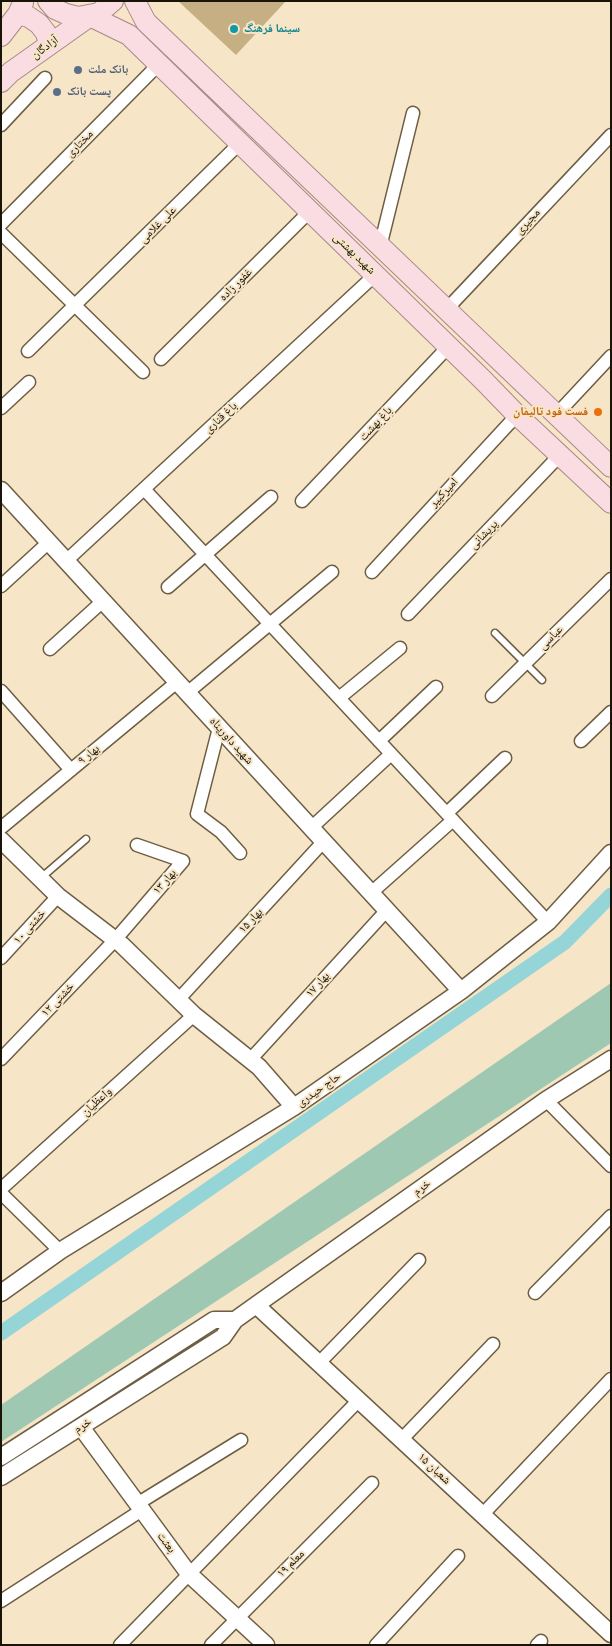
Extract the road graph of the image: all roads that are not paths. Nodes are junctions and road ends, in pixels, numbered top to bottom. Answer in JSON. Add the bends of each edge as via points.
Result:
{"nodes":[{"id":1,"x":48,"y":1,"type":"edge"},
{"id":2,"x":113,"y":1,"type":"edge"},
{"id":3,"x":136,"y":1,"type":"edge"},
{"id":4,"x":21,"y":8,"type":"edge"},
{"id":5,"x":90,"y":16,"type":"junction"},
{"id":6,"x":146,"y":22,"type":"junction"},
{"id":7,"x":129,"y":35,"type":"junction"},
{"id":8,"x":1,"y":36,"type":"edge"},
{"id":9,"x":49,"y":44,"type":"junction"},
{"id":10,"x":160,"y":64,"type":"junction"},
{"id":11,"x":46,"y":78,"type":"dead end"},
{"id":12,"x":1,"y":82,"type":"edge"},
{"id":13,"x":413,"y":113,"type":"dead end"},
{"id":14,"x":1,"y":125,"type":"edge"},
{"id":15,"x":611,"y":135,"type":"edge"},
{"id":16,"x":240,"y":143,"type":"junction"},
{"id":17,"x":310,"y":211,"type":"junction"},
{"id":18,"x":1,"y":224,"type":"edge"},
{"id":19,"x":1,"y":233,"type":"edge"},
{"id":20,"x":380,"y":247,"type":"junction"},
{"id":21,"x":375,"y":275,"type":"junction"},
{"id":22,"x":76,"y":306,"type":"junction"},
{"id":23,"x":446,"y":310,"type":"junction"},
{"id":24,"x":449,"y":346,"type":"junction"},
{"id":25,"x":28,"y":351,"type":"dead end"},
{"id":26,"x":611,"y":356,"type":"edge"},
{"id":27,"x":161,"y":359,"type":"dead end"},
{"id":28,"x":143,"y":372,"type":"dead end"},
{"id":29,"x":29,"y":382,"type":"dead end"},
{"id":30,"x":1,"y":408,"type":"edge"},
{"id":31,"x":517,"y":415,"type":"junction"},
{"id":32,"x":556,"y":415,"type":"junction"},
{"id":33,"x":560,"y":456,"type":"junction"},
{"id":34,"x":611,"y":467,"type":"edge"},
{"id":35,"x":144,"y":488,"type":"junction"},
{"id":36,"x":1,"y":490,"type":"edge"},
{"id":37,"x":271,"y":497,"type":"dead end"},
{"id":38,"x":302,"y":501,"type":"dead end"},
{"id":39,"x":611,"y":503,"type":"edge"},
{"id":40,"x":49,"y":542,"type":"junction"},
{"id":41,"x":206,"y":554,"type":"junction"},
{"id":42,"x":66,"y":561,"type":"junction"},
{"id":43,"x":332,"y":572,"type":"dead end"},
{"id":44,"x":372,"y":572,"type":"dead end"},
{"id":45,"x":611,"y":579,"type":"edge"},
{"id":46,"x":2,"y":586,"type":"edge"},
{"id":47,"x":168,"y":587,"type":"dead end"},
{"id":48,"x":103,"y":601,"type":"junction"},
{"id":49,"x":408,"y":614,"type":"dead end"},
{"id":50,"x":270,"y":624,"type":"junction"},
{"id":51,"x":495,"y":633,"type":"dead end"},
{"id":52,"x":400,"y":648,"type":"dead end"},
{"id":53,"x":50,"y":649,"type":"dead end"},
{"id":54,"x":525,"y":663,"type":"junction"},
{"id":55,"x":542,"y":680,"type":"dead end"},
{"id":56,"x":182,"y":687,"type":"junction"},
{"id":57,"x":436,"y":687,"type":"dead end"},
{"id":58,"x":492,"y":696,"type":"dead end"},
{"id":59,"x":3,"y":697,"type":"edge"},
{"id":60,"x":339,"y":698,"type":"junction"},
{"id":61,"x":611,"y":712,"type":"edge"},
{"id":62,"x":220,"y":728,"type":"junction"},
{"id":63,"x":379,"y":741,"type":"junction"},
{"id":64,"x":581,"y":742,"type":"dead end"},
{"id":65,"x":391,"y":754,"type":"junction"},
{"id":66,"x":505,"y":758,"type":"dead end"},
{"id":67,"x":71,"y":770,"type":"junction"},
{"id":68,"x":450,"y":816,"type":"junction"},
{"id":69,"x":1,"y":828,"type":"edge"},
{"id":70,"x":311,"y":828,"type":"junction"},
{"id":71,"x":86,"y":839,"type":"dead end"},
{"id":72,"x":324,"y":841,"type":"junction"},
{"id":73,"x":137,"y":845,"type":"dead end"},
{"id":74,"x":4,"y":849,"type":"edge"},
{"id":75,"x":240,"y":853,"type":"dead end"},
{"id":76,"x":611,"y":853,"type":"edge"},
{"id":77,"x":41,"y":878,"type":"junction"},
{"id":78,"x":371,"y":893,"type":"junction"},
{"id":79,"x":58,"y":896,"type":"junction"},
{"id":80,"x":387,"y":910,"type":"junction"},
{"id":81,"x":548,"y":922,"type":"junction"},
{"id":82,"x":115,"y":940,"type":"junction"},
{"id":83,"x":1,"y":958,"type":"edge"},
{"id":84,"x":461,"y":991,"type":"junction"},
{"id":85,"x":178,"y":1000,"type":"junction"},
{"id":86,"x":194,"y":1015,"type":"junction"},
{"id":87,"x":1,"y":1059,"type":"edge"},
{"id":88,"x":611,"y":1059,"type":"edge"},
{"id":89,"x":250,"y":1060,"type":"junction"},
{"id":90,"x":546,"y":1100,"type":"junction"},
{"id":91,"x":294,"y":1107,"type":"junction"},
{"id":92,"x":611,"y":1166,"type":"edge"},
{"id":93,"x":1,"y":1189,"type":"edge"},
{"id":94,"x":1,"y":1193,"type":"edge"},
{"id":95,"x":611,"y":1216,"type":"edge"},
{"id":96,"x":60,"y":1251,"type":"junction"},
{"id":97,"x":420,"y":1260,"type":"dead end"},
{"id":98,"x":1,"y":1293,"type":"edge"},
{"id":99,"x":535,"y":1293,"type":"dead end"},
{"id":100,"x":256,"y":1305,"type":"junction"},
{"id":101,"x":235,"y":1320,"type":"junction"},
{"id":102,"x":493,"y":1344,"type":"dead end"},
{"id":103,"x":319,"y":1363,"type":"junction"},
{"id":104,"x":611,"y":1379,"type":"edge"},
{"id":105,"x":359,"y":1400,"type":"junction"},
{"id":106,"x":81,"y":1427,"type":"junction"},
{"id":107,"x":402,"y":1439,"type":"junction"},
{"id":108,"x":241,"y":1440,"type":"dead end"},
{"id":109,"x":1,"y":1457,"type":"edge"},
{"id":110,"x":1,"y":1477,"type":"edge"},
{"id":111,"x":372,"y":1483,"type":"dead end"},
{"id":112,"x":139,"y":1507,"type":"junction"},
{"id":113,"x":483,"y":1514,"type":"junction"},
{"id":114,"x":458,"y":1556,"type":"dead end"},
{"id":115,"x":189,"y":1574,"type":"junction"},
{"id":116,"x":1,"y":1601,"type":"edge"},
{"id":117,"x":237,"y":1618,"type":"junction"},
{"id":118,"x":611,"y":1634,"type":"edge"},
{"id":119,"x":120,"y":1645,"type":"edge"},
{"id":120,"x":211,"y":1645,"type":"edge"},
{"id":121,"x":266,"y":1645,"type":"edge"},
{"id":122,"x":376,"y":1645,"type":"edge"}],
"edges":[{"from":1,"to":5,"type":"main road","via":[[66,14]]},
{"from":2,"to":5,"type":"main road","name":"آزادگان"},
{"from":3,"to":6,"type":"main road","name":"شهید بهشتی"},
{"from":4,"to":8,"type":"main road"},
{"from":4,"to":9,"type":"main road","via":[[46,33]]},
{"from":5,"to":7,"type":"main road","name":"شهید بهشتی"},
{"from":5,"to":9,"type":"main road","name":"آزادگان"},
{"from":6,"to":7,"type":"main road","via":[[139,16],[130,18],[126,26]]},
{"from":6,"to":20,"type":"main road","name":"شهید بهشتی"},
{"from":7,"to":10,"type":"main road","name":"شهید بهشتی"},
{"from":9,"to":12,"type":"main road","name":"آزادگان"},
{"from":10,"to":16,"type":"main road","name":"شهید بهشتی"},
{"from":10,"to":18,"type":"street","name":"مختاری"},
{"from":11,"to":14,"type":"street"},
{"from":13,"to":20,"type":"street"},
{"from":15,"to":23,"type":"street","name":"مجیری"},
{"from":16,"to":17,"type":"main road","name":"شهید بهشتی"},
{"from":16,"to":22,"type":"street","name":"علی غلامی"},
{"from":17,"to":21,"type":"main road","name":"شهید بهشتی"},
{"from":17,"to":27,"type":"street","name":"غفور زاده"},
{"from":19,"to":22,"type":"street"},
{"from":20,"to":23,"type":"main road","name":"شهید بهشتی"},
{"from":21,"to":24,"type":"main road","name":"شهید بهشتی"},
{"from":21,"to":35,"type":"street","name":"باغ قناری"},
{"from":22,"to":25,"type":"street","name":"علی غلامی"},
{"from":22,"to":28,"type":"street"},
{"from":23,"to":32,"type":"main road","name":"شهید بهشتی"},
{"from":24,"to":31,"type":"main road","name":"شهید بهشتی"},
{"from":24,"to":38,"type":"street","name":"باغ بهشت"},
{"from":26,"to":32,"type":"street"},
{"from":29,"to":30,"type":"street"},
{"from":31,"to":33,"type":"main road","name":"شهید بهشتی"},
{"from":31,"to":44,"type":"street","name":"امیرکبیر"},
{"from":32,"to":34,"type":"main road","name":"شهید بهشتی"},
{"from":33,"to":39,"type":"main road","name":"شهید بهشتی"},
{"from":33,"to":49,"type":"street","name":"پریشانی"},
{"from":35,"to":41,"type":"street"},
{"from":35,"to":42,"type":"street","name":"باغ قناری"},
{"from":36,"to":40,"type":"street","name":"شهید داورپناه"},
{"from":37,"to":41,"type":"street"},
{"from":40,"to":42,"type":"street","name":"شهید داورپناه"},
{"from":40,"to":46,"type":"street"},
{"from":41,"to":47,"type":"street"},
{"from":41,"to":50,"type":"street"},
{"from":42,"to":48,"type":"street","name":"شهید داورپناه"},
{"from":43,"to":50,"type":"street","name":"بهار ۹"},
{"from":45,"to":54,"type":"street","name":"عباسی"},
{"from":48,"to":53,"type":"street"},
{"from":48,"to":56,"type":"street","name":"شهید داورپناه"},
{"from":50,"to":56,"type":"street","name":"بهار ۹"},
{"from":50,"to":60,"type":"street"},
{"from":51,"to":54,"type":"lane"},
{"from":52,"to":60,"type":"street"},
{"from":54,"to":55,"type":"lane"},
{"from":54,"to":58,"type":"street","name":"عباسی"},
{"from":56,"to":62,"type":"street","name":"شهید داورپناه"},
{"from":56,"to":67,"type":"street","name":"بهار ۹"},
{"from":57,"to":63,"type":"street"},
{"from":59,"to":67,"type":"street"},
{"from":60,"to":63,"type":"street"},
{"from":61,"to":64,"type":"street"},
{"from":62,"to":70,"type":"street","name":"شهید داورپناه"},
{"from":62,"to":75,"type":"street","via":[[197,814],[221,832]]},
{"from":63,"to":65,"type":"street"},
{"from":65,"to":68,"type":"street"},
{"from":65,"to":70,"type":"street"},
{"from":66,"to":68,"type":"street"},
{"from":67,"to":69,"type":"street","name":"بهار ۹"},
{"from":68,"to":78,"type":"street"},
{"from":68,"to":81,"type":"street"},
{"from":70,"to":72,"type":"street","name":"شهید داورپناه"},
{"from":71,"to":77,"type":"lane"},
{"from":72,"to":78,"type":"street","name":"شهید داورپناه"},
{"from":72,"to":85,"type":"street","name":"بهار ۱۵"},
{"from":73,"to":82,"type":"street","name":"بهار ۱۳","via":[[183,861]]},
{"from":74,"to":77,"type":"street"},
{"from":76,"to":81,"type":"street","name":"حاج حیدری"},
{"from":77,"to":79,"type":"street"},
{"from":78,"to":80,"type":"street","name":"شهید داورپناه"},
{"from":79,"to":82,"type":"street"},
{"from":79,"to":83,"type":"street","name":"خشتی ۱۰"},
{"from":80,"to":84,"type":"street","name":"شهید داورپناه"},
{"from":80,"to":89,"type":"street","name":"بهار ۱۷"},
{"from":81,"to":84,"type":"street","name":"حاج حیدری"},
{"from":82,"to":85,"type":"street"},
{"from":82,"to":87,"type":"street","name":"خشتی ۱۲"},
{"from":84,"to":91,"type":"street","name":"حاج حیدری"},
{"from":85,"to":86,"type":"street"},
{"from":86,"to":89,"type":"street"},
{"from":86,"to":93,"type":"street","name":"واعظیان"},
{"from":88,"to":90,"type":"street","name":"خرم"},
{"from":89,"to":91,"type":"street"},
{"from":90,"to":92,"type":"street"},
{"from":90,"to":100,"type":"street","name":"خرم"},
{"from":91,"to":96,"type":"street","name":"حاج حیدری"},
{"from":94,"to":96,"type":"street"},
{"from":95,"to":99,"type":"street"},
{"from":96,"to":98,"type":"street","name":"حاج حیدری"},
{"from":97,"to":103,"type":"street"},
{"from":100,"to":101,"type":"street","name":"خرم"},
{"from":100,"to":103,"type":"street","name":"۱۵ شعبان"},
{"from":101,"to":106,"type":"street","name":"خرم","via":[[223,1337]]},
{"from":101,"to":109,"type":"street","name":"خرم","via":[[214,1320]]},
{"from":102,"to":107,"type":"street"},
{"from":103,"to":105,"type":"street","name":"۱۵ شعبان"},
{"from":104,"to":113,"type":"street"},
{"from":105,"to":107,"type":"street","name":"۱۵ شعبان"},
{"from":105,"to":115,"type":"street"},
{"from":106,"to":110,"type":"street","name":"خرم"},
{"from":106,"to":112,"type":"street","name":"بعثت"},
{"from":107,"to":113,"type":"street","name":"۱۵ شعبان"},
{"from":108,"to":112,"type":"street"},
{"from":111,"to":117,"type":"street","name":"معلم ۱۹"},
{"from":112,"to":115,"type":"street","name":"بعثت"},
{"from":112,"to":116,"type":"street"},
{"from":113,"to":118,"type":"street","name":"۱۵ شعبان"},
{"from":114,"to":122,"type":"street"},
{"from":115,"to":117,"type":"street","name":"بعثت"},
{"from":115,"to":119,"type":"street"},
{"from":117,"to":120,"type":"street","name":"معلم ۱۹"},
{"from":117,"to":121,"type":"street","name":"بعثت"}]}
